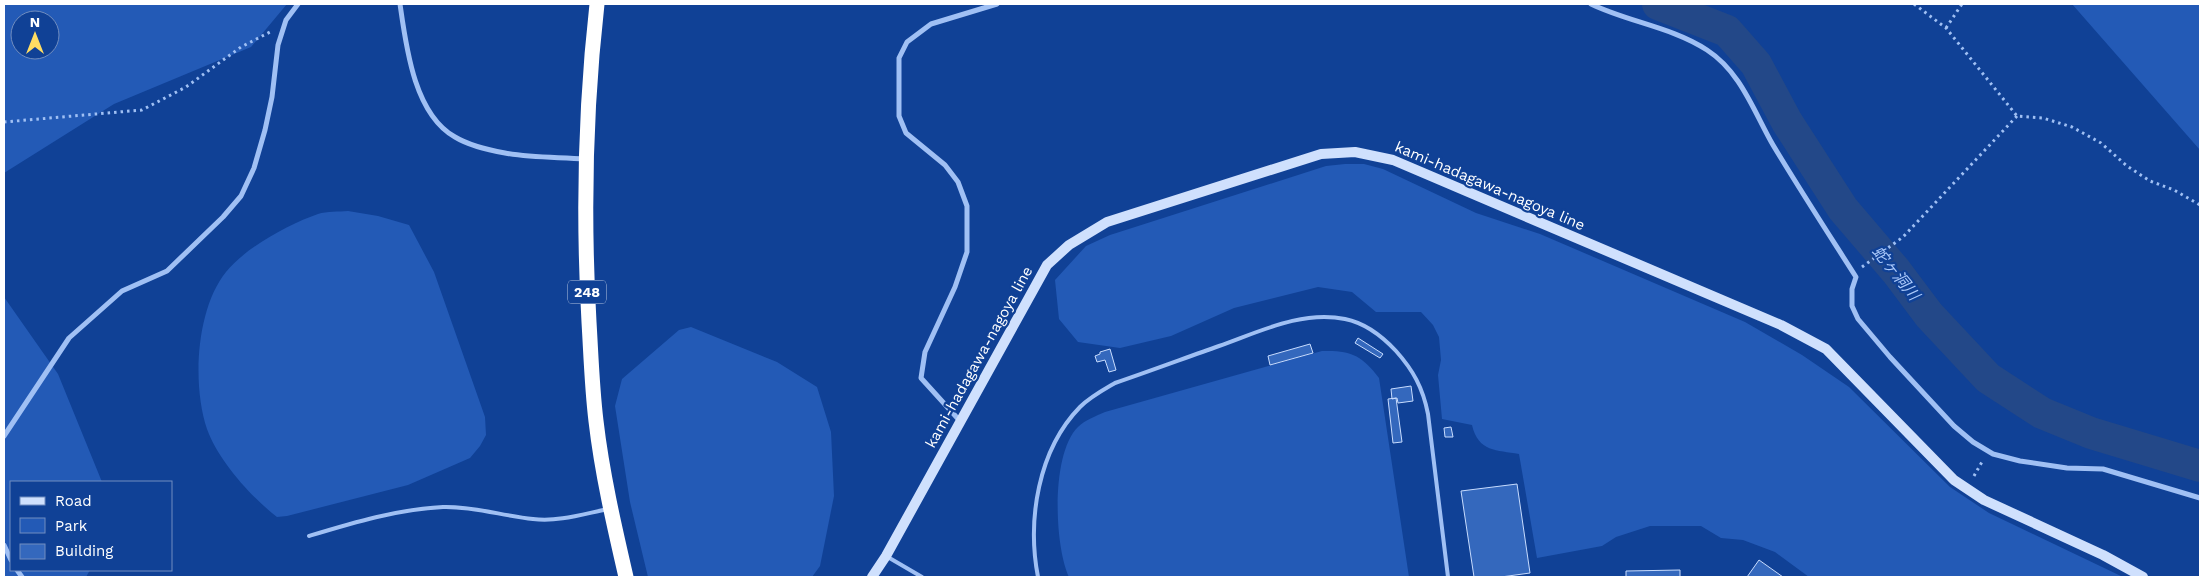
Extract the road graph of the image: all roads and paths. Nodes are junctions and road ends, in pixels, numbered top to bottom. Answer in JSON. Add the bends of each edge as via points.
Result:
{"nodes":[{"id":1,"x":298,"y":4,"type":"edge"},
{"id":2,"x":400,"y":4,"type":"edge"},
{"id":3,"x":598,"y":4,"type":"edge"},
{"id":4,"x":997,"y":4,"type":"edge"},
{"id":5,"x":1591,"y":4,"type":"edge"},
{"id":6,"x":1914,"y":4,"type":"edge"},
{"id":7,"x":1962,"y":4,"type":"edge"},
{"id":8,"x":284,"y":25,"type":"junction"},
{"id":9,"x":1946,"y":28,"type":"junction"},
{"id":10,"x":2017,"y":116,"type":"junction"},
{"id":11,"x":4,"y":122,"type":"edge"},
{"id":12,"x":585,"y":159,"type":"junction"},
{"id":13,"x":2200,"y":205,"type":"edge"},
{"id":14,"x":1861,"y":268,"type":"dead end"},
{"id":15,"x":960,"y":421,"type":"junction"},
{"id":16,"x":4,"y":436,"type":"edge"},
{"id":17,"x":1988,"y":451,"type":"junction"},
{"id":18,"x":1967,"y":488,"type":"junction"},
{"id":19,"x":2200,"y":498,"type":"edge"},
{"id":20,"x":610,"y":509,"type":"junction"},
{"id":21,"x":309,"y":536,"type":"dead end"},
{"id":22,"x":4,"y":545,"type":"edge"},
{"id":23,"x":886,"y":556,"type":"junction"},
{"id":24,"x":10,"y":558,"type":"edge"},
{"id":25,"x":626,"y":577,"type":"edge"},
{"id":26,"x":872,"y":577,"type":"edge"},
{"id":27,"x":922,"y":577,"type":"edge"},
{"id":28,"x":1038,"y":577,"type":"edge"},
{"id":29,"x":1448,"y":577,"type":"edge"},
{"id":30,"x":2143,"y":577,"type":"edge"}],
"edges":[{"from":1,"to":8,"type":"street"},
{"from":2,"to":12,"type":"street","via":[[406,47],[420,94],[434,119],[453,136],[473,146],[506,154]]},
{"from":3,"to":12,"type":"highway","number":"248","via":[[590,65]]},
{"from":4,"to":15,"type":"street","via":[[931,24],[907,42],[899,58],[899,116],[906,133],[944,165],[958,182],[967,206],[967,252],[955,287],[924,352],[921,378]]},
{"from":5,"to":17,"type":"street","via":[[1679,36],[1707,50],[1727,66],[1744,89],[1773,144],[1856,277],[1852,306],[1858,319],[1954,426]]},
{"from":6,"to":9,"type":"path"},
{"from":7,"to":9,"type":"path"},
{"from":8,"to":11,"type":"path","via":[[241,47],[186,87],[142,110]]},
{"from":8,"to":16,"type":"street","via":[[265,130],[254,168],[241,196],[167,270],[122,291],[69,338]]},
{"from":9,"to":10,"type":"path"},
{"from":10,"to":13,"type":"path","via":[[2043,118],[2072,127],[2100,143],[2150,181]]},
{"from":10,"to":14,"type":"path","via":[[1897,242]]},
{"from":12,"to":20,"type":"highway","number":"248","via":[[585,247],[591,364]]},
{"from":15,"to":18,"type":"main road","name":"kami-hadagawa-nagoya line","via":[[1047,265],[1069,245],[1107,222],[1321,154],[1355,152],[1393,160],[1781,325],[1826,349],[1954,480]]},
{"from":15,"to":23,"type":"main road","name":"kami-hadagawa-nagoya line"},
{"from":17,"to":18,"type":"path"},
{"from":17,"to":19,"type":"street","via":[[2020,461],[2102,469]]},
{"from":18,"to":30,"type":"main road","name":"kami-hadagawa-nagoya line","via":[[1984,500]]},
{"from":20,"to":21,"type":"lane","via":[[558,520],[443,507],[375,518]]},
{"from":20,"to":25,"type":"highway","number":"248"},
{"from":22,"to":24,"type":"street"},
{"from":23,"to":26,"type":"main road","name":"kami-hadagawa-nagoya line"},
{"from":23,"to":27,"type":"lane"},
{"from":28,"to":29,"type":"lane","via":[[1033,541],[1042,478],[1058,436],[1095,394],[1115,383],[1293,320],[1329,318],[1345,319],[1373,331],[1394,349],[1416,377],[1425,395]]}]}
